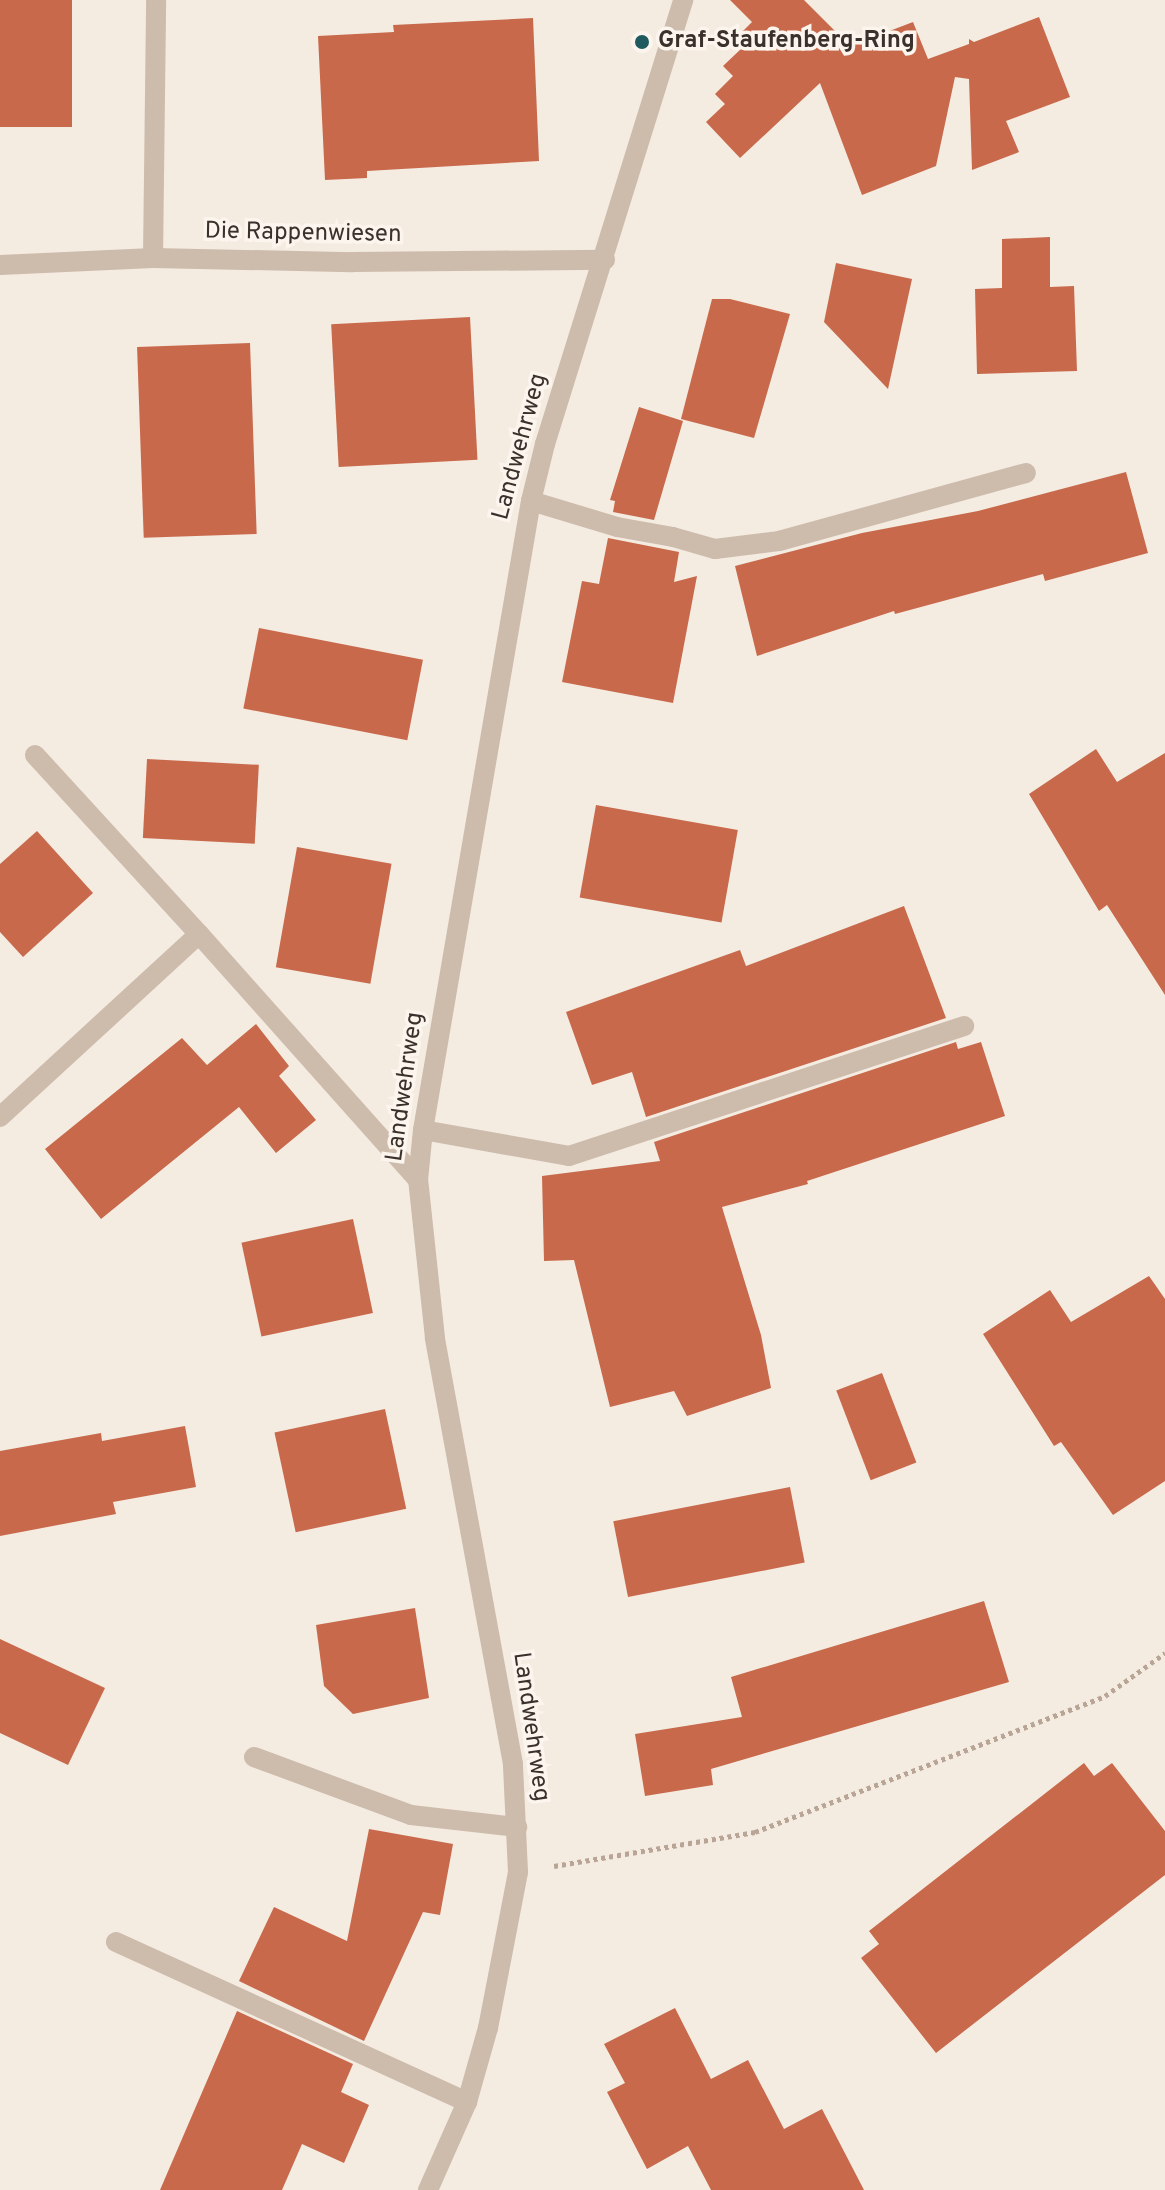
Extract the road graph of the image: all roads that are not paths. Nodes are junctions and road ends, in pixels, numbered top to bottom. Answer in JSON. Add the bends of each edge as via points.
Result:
{"nodes":[{"id":1,"x":156,"y":0,"type":"edge"},
{"id":2,"x":683,"y":0,"type":"edge"},
{"id":3,"x":153,"y":258,"type":"junction"},
{"id":4,"x":605,"y":260,"type":"junction"},
{"id":5,"x":0,"y":265,"type":"edge"},
{"id":6,"x":1026,"y":473,"type":"dead end"},
{"id":7,"x":531,"y":501,"type":"junction"},
{"id":8,"x":35,"y":755,"type":"dead end"},
{"id":9,"x":199,"y":934,"type":"junction"},
{"id":10,"x":964,"y":1026,"type":"dead end"},
{"id":11,"x":0,"y":1117,"type":"edge"},
{"id":12,"x":423,"y":1130,"type":"junction"},
{"id":13,"x":418,"y":1180,"type":"junction"},
{"id":14,"x":254,"y":1757,"type":"dead end"},
{"id":15,"x":517,"y":1827,"type":"junction"},
{"id":16,"x":116,"y":1942,"type":"dead end"},
{"id":17,"x":467,"y":2102,"type":"junction"},
{"id":18,"x":428,"y":2190,"type":"edge"}],
"edges":[{"from":1,"to":3,"type":"street"},
{"from":2,"to":4,"type":"street","name":"Landwehrweg"},
{"from":3,"to":4,"type":"street","name":"Die Rappenwiesen"},
{"from":3,"to":5,"type":"street","name":"Die Rappenwiesen"},
{"from":4,"to":7,"type":"street","name":"Landwehrweg"},
{"from":6,"to":7,"type":"street","via":[[779,541],[715,549]]},
{"from":7,"to":12,"type":"street","name":"Landwehrweg"},
{"from":8,"to":9,"type":"street"},
{"from":9,"to":11,"type":"street"},
{"from":9,"to":13,"type":"street"},
{"from":10,"to":12,"type":"street","via":[[569,1156]]},
{"from":12,"to":13,"type":"street","name":"Landwehrweg"},
{"from":13,"to":15,"type":"street","name":"Landwehrweg","via":[[435,1338],[513,1764]]},
{"from":14,"to":15,"type":"street","via":[[411,1815]]},
{"from":15,"to":17,"type":"street","name":"Landwehrweg","via":[[518,1872],[488,2028]]},
{"from":16,"to":17,"type":"street"},
{"from":17,"to":18,"type":"street","name":"Landwehrweg"}]}
